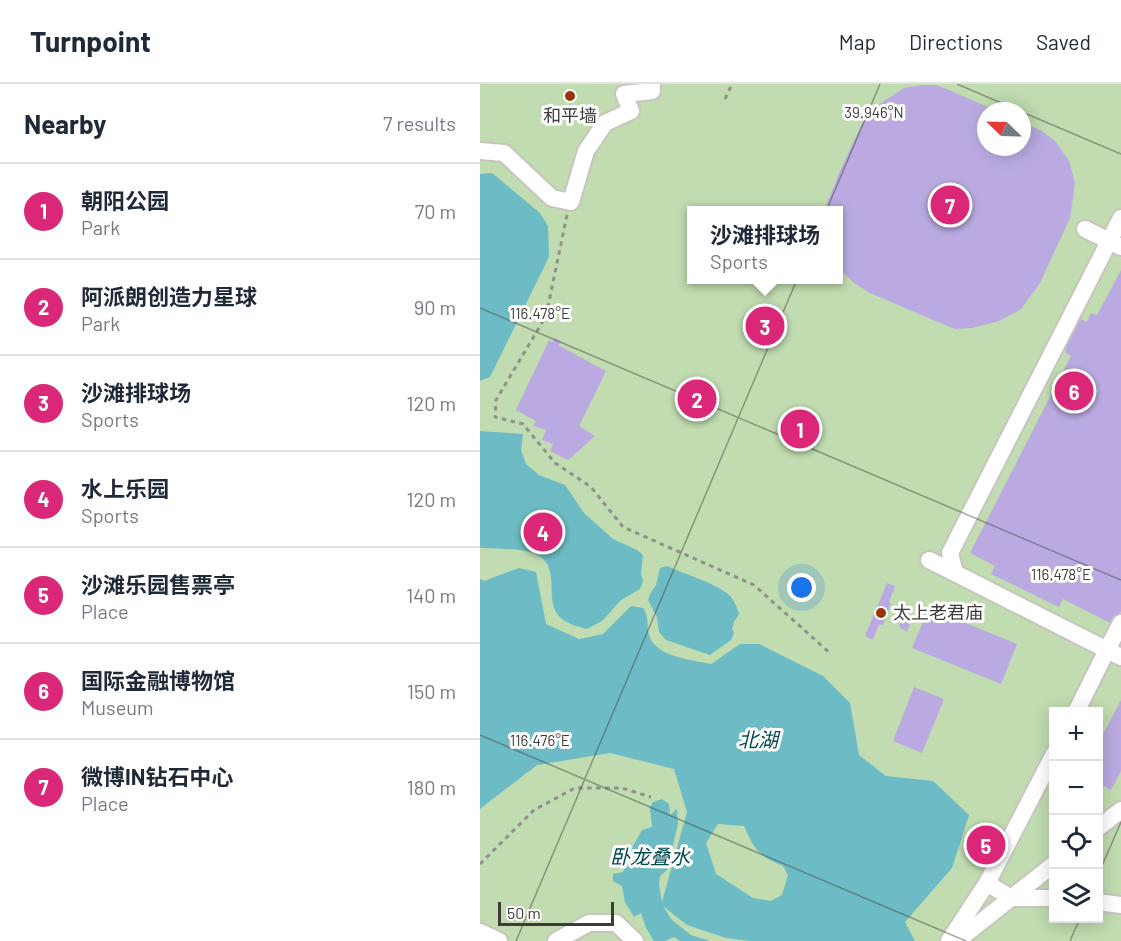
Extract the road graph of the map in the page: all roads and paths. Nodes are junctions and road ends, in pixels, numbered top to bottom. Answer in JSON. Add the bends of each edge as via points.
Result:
{"nodes":[{"id":1,"x":652,"y":84,"type":"edge"},
{"id":2,"x":732,"y":84,"type":"edge"},
{"id":3,"x":725,"y":99,"type":"dead end"},
{"id":4,"x":480,"y":150,"type":"edge"},
{"id":5,"x":571,"y":202,"type":"junction"},
{"id":6,"x":1121,"y":218,"type":"edge"},
{"id":7,"x":1084,"y":229,"type":"dead end"},
{"id":8,"x":1115,"y":244,"type":"edge"},
{"id":9,"x":929,"y":560,"type":"dead end"},
{"id":10,"x":955,"y":573,"type":"junction"},
{"id":11,"x":1121,"y":623,"type":"edge"},
{"id":12,"x":1114,"y":653,"type":"edge"},
{"id":13,"x":831,"y":654,"type":"dead end"},
{"id":14,"x":1079,"y":707,"type":"edge"},
{"id":15,"x":1049,"y":761,"type":"edge"},
{"id":16,"x":651,"y":797,"type":"dead end"},
{"id":17,"x":1121,"y":810,"type":"edge"},
{"id":18,"x":1103,"y":824,"type":"edge"},
{"id":19,"x":480,"y":864,"type":"edge"},
{"id":20,"x":1049,"y":867,"type":"edge"},
{"id":21,"x":987,"y":883,"type":"junction"},
{"id":22,"x":1011,"y":898,"type":"junction"},
{"id":23,"x":1049,"y":898,"type":"edge"},
{"id":24,"x":1103,"y":903,"type":"edge"},
{"id":25,"x":1121,"y":905,"type":"edge"},
{"id":26,"x":480,"y":932,"type":"edge"},
{"id":27,"x":499,"y":941,"type":"edge"},
{"id":28,"x":556,"y":941,"type":"edge"},
{"id":29,"x":635,"y":941,"type":"edge"},
{"id":30,"x":949,"y":941,"type":"edge"},
{"id":31,"x":957,"y":941,"type":"edge"}],
"edges":[{"from":1,"to":5,"type":"street","via":[[652,91],[624,94],[631,111],[605,123],[586,151]]},
{"from":2,"to":3,"type":"path"},
{"from":4,"to":5,"type":"street","via":[[504,153],[552,198]]},
{"from":5,"to":13,"type":"path","via":[[546,316],[496,400],[495,417],[523,424],[555,463],[591,487],[623,527],[754,585]]},
{"from":6,"to":8,"type":"street"},
{"from":7,"to":8,"type":"street"},
{"from":8,"to":10,"type":"street","via":[[950,553]]},
{"from":9,"to":10,"type":"street"},
{"from":10,"to":12,"type":"street"},
{"from":11,"to":12,"type":"street"},
{"from":12,"to":14,"type":"street"},
{"from":15,"to":21,"type":"street"},
{"from":16,"to":19,"type":"path","via":[[622,788],[575,788],[534,810]]},
{"from":17,"to":18,"type":"street"},
{"from":20,"to":22,"type":"street"},
{"from":21,"to":22,"type":"street"},
{"from":21,"to":30,"type":"street"},
{"from":22,"to":23,"type":"street"},
{"from":22,"to":31,"type":"street"},
{"from":24,"to":25,"type":"street"},
{"from":26,"to":27,"type":"street"},
{"from":28,"to":29,"type":"street","via":[[589,923],[616,923]]}]}
